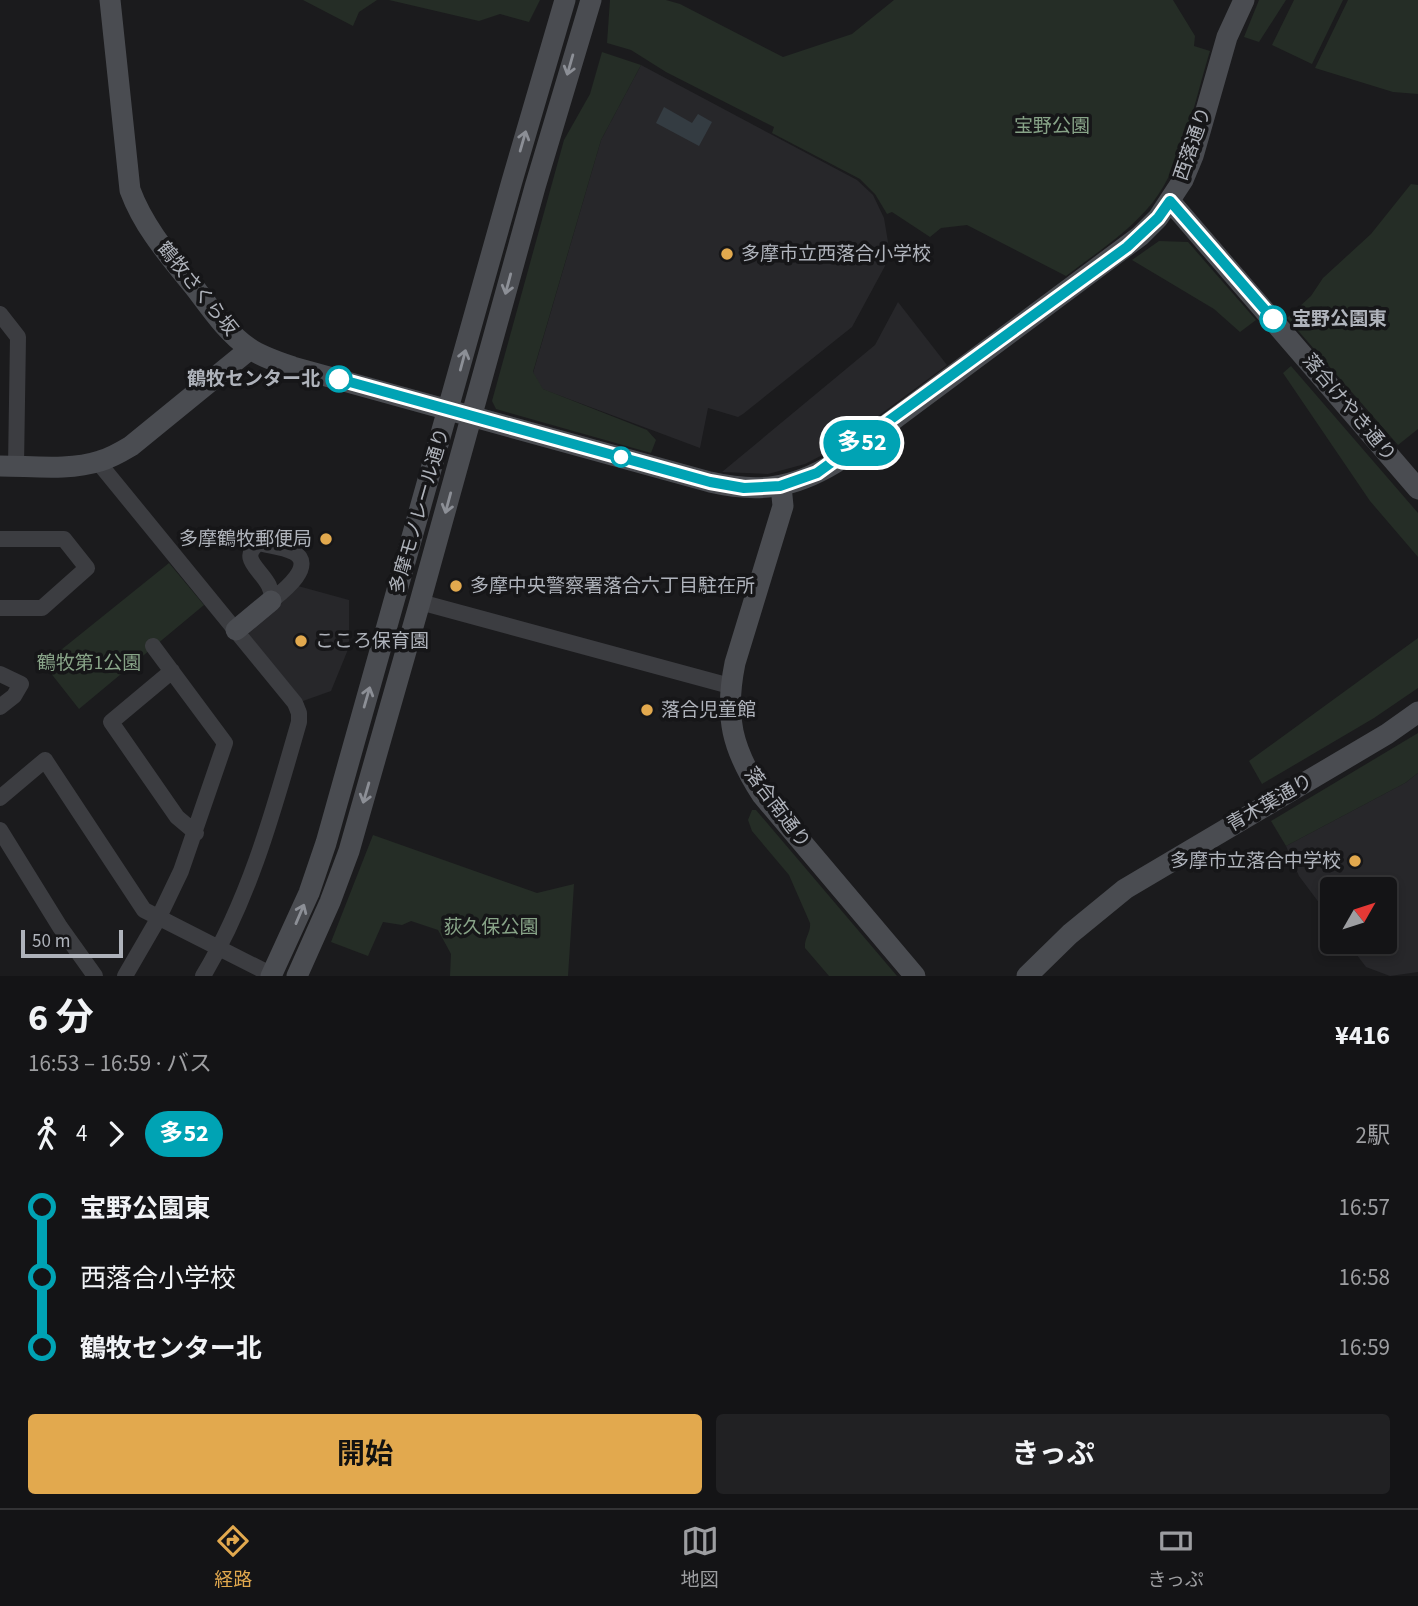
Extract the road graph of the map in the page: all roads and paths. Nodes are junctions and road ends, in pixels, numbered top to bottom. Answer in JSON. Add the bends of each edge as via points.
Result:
{"nodes":[{"id":1,"x":110,"y":0,"type":"edge"},
{"id":2,"x":565,"y":0,"type":"edge"},
{"id":3,"x":591,"y":0,"type":"edge"},
{"id":4,"x":1244,"y":0,"type":"edge"},
{"id":5,"x":1170,"y":201,"type":"junction"},
{"id":6,"x":0,"y":314,"type":"edge"},
{"id":7,"x":250,"y":349,"type":"junction"},
{"id":8,"x":0,"y":395,"type":"edge"},
{"id":9,"x":17,"y":396,"type":"junction"},
{"id":10,"x":449,"y":410,"type":"junction"},
{"id":11,"x":472,"y":416,"type":"junction"},
{"id":12,"x":98,"y":462,"type":"junction"},
{"id":13,"x":8,"y":466,"type":"edge"},
{"id":14,"x":780,"y":486,"type":"junction"},
{"id":15,"x":1418,"y":489,"type":"edge"},
{"id":16,"x":0,"y":539,"type":"edge"},
{"id":17,"x":275,"y":591,"type":"dead end"},
{"id":18,"x":420,"y":602,"type":"junction"},
{"id":19,"x":0,"y":608,"type":"edge"},
{"id":20,"x":236,"y":630,"type":"junction"},
{"id":21,"x":152,"y":646,"type":"dead end"},
{"id":22,"x":172,"y":671,"type":"junction"},
{"id":23,"x":0,"y":674,"type":"edge"},
{"id":24,"x":730,"y":686,"type":"junction"},
{"id":25,"x":0,"y":707,"type":"edge"},
{"id":26,"x":1418,"y":712,"type":"edge"},
{"id":27,"x":0,"y":799,"type":"edge"},
{"id":28,"x":0,"y":830,"type":"edge"},
{"id":29,"x":196,"y":833,"type":"junction"},
{"id":30,"x":158,"y":919,"type":"junction"},
{"id":31,"x":220,"y":948,"type":"junction"},
{"id":32,"x":95,"y":976,"type":"edge"},
{"id":33,"x":125,"y":976,"type":"edge"},
{"id":34,"x":203,"y":976,"type":"edge"},
{"id":35,"x":272,"y":976,"type":"edge"},
{"id":36,"x":298,"y":976,"type":"edge"},
{"id":37,"x":915,"y":976,"type":"edge"},
{"id":38,"x":1027,"y":976,"type":"edge"}],
"edges":[{"from":1,"to":7,"type":"street","name":"鶴牧さくら坂","via":[[130,190],[136,208],[222,323]]},
{"from":10,"to":2,"type":"street","name":"多摩モノレール通り","one_way":true},
{"from":3,"to":11,"type":"street","name":"多摩モノレール通り","one_way":true},
{"from":4,"to":5,"type":"street","name":"西落通り","via":[[1227,37],[1193,156]]},
{"from":5,"to":14,"type":"street","name":"西落通り","via":[[1127,247],[835,463]]},
{"from":5,"to":15,"type":"street","name":"落合けやき通り"},
{"from":6,"to":9,"type":"street","via":[[18,337]]},
{"from":7,"to":10,"type":"street","name":"鶴牧さくら坂","via":[[282,364]]},
{"from":7,"to":12,"type":"street","via":[[131,446]]},
{"from":8,"to":9,"type":"street"},
{"from":9,"to":13,"type":"street"},
{"from":10,"to":11,"type":"street","name":"鶴牧さくら坂"},
{"from":35,"to":10,"type":"street","name":"多摩モノレール通り","one_way":true,"via":[[326,843]]},
{"from":11,"to":14,"type":"street","name":"西落通り","via":[[710,482],[744,488]]},
{"from":11,"to":18,"type":"street","name":"多摩モノレール通り","one_way":true},
{"from":12,"to":13,"type":"street"},
{"from":12,"to":20,"type":"street"},
{"from":14,"to":24,"type":"street","name":"落合南通り","via":[[783,506]]},
{"from":16,"to":19,"type":"street","via":[[64,539],[88,568],[42,608]]},
{"from":17,"to":20,"type":"street"},
{"from":18,"to":24,"type":"street"},
{"from":18,"to":36,"type":"street","name":"多摩モノレール通り","one_way":true,"via":[[349,851]]},
{"from":20,"to":31,"type":"street","via":[[295,703],[299,722],[264,842]]},
{"from":21,"to":22,"type":"street"},
{"from":22,"to":29,"type":"street","via":[[225,743]]},
{"from":22,"to":29,"type":"street","via":[[111,722],[177,817]]},
{"from":23,"to":25,"type":"street","via":[[21,684]]},
{"from":24,"to":37,"type":"street","name":"落合南通り","via":[[734,744],[745,770]]},
{"from":26,"to":38,"type":"street","name":"青木葉通り","via":[[1125,889]]},
{"from":27,"to":30,"type":"street","via":[[45,760],[144,910]]},
{"from":28,"to":32,"type":"street"},
{"from":29,"to":30,"type":"street"},
{"from":30,"to":31,"type":"street"},
{"from":30,"to":33,"type":"street"},
{"from":31,"to":34,"type":"street"},
{"from":31,"to":35,"type":"street"}]}
